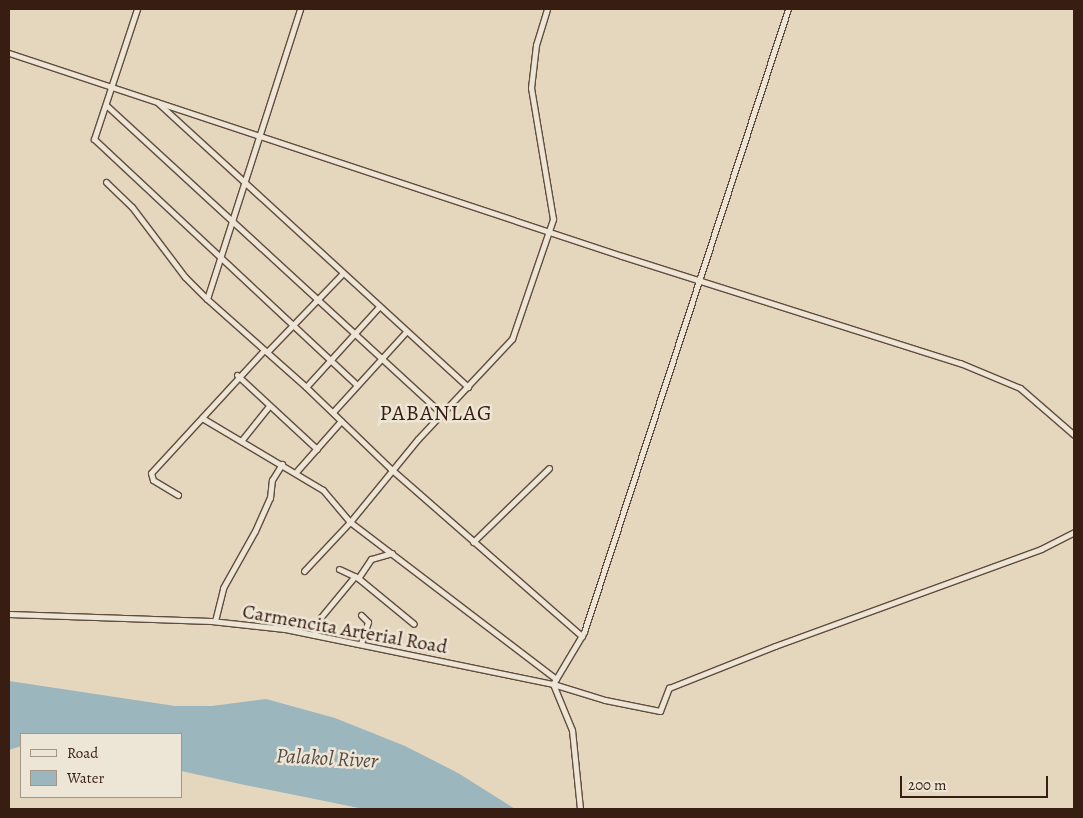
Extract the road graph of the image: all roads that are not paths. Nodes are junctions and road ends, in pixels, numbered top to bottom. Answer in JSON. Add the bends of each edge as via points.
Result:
{"nodes":[{"id":1,"x":137,"y":9,"type":"edge"},
{"id":2,"x":300,"y":9,"type":"edge"},
{"id":3,"x":548,"y":9,"type":"edge"},
{"id":4,"x":788,"y":9,"type":"edge"},
{"id":5,"x":9,"y":53,"type":"edge"},
{"id":6,"x":111,"y":87,"type":"junction"},
{"id":7,"x":156,"y":102,"type":"junction"},
{"id":8,"x":106,"y":105,"type":"junction"},
{"id":9,"x":259,"y":136,"type":"junction"},
{"id":10,"x":244,"y":181,"type":"junction"},
{"id":11,"x":106,"y":182,"type":"dead end"},
{"id":12,"x":231,"y":219,"type":"junction"},
{"id":13,"x":548,"y":231,"type":"junction"},
{"id":14,"x":219,"y":254,"type":"junction"},
{"id":15,"x":342,"y":274,"type":"junction"},
{"id":16,"x":699,"y":279,"type":"junction"},
{"id":17,"x":207,"y":298,"type":"junction"},
{"id":18,"x":318,"y":299,"type":"junction"},
{"id":19,"x":378,"y":308,"type":"junction"},
{"id":20,"x":292,"y":324,"type":"junction"},
{"id":21,"x":406,"y":333,"type":"junction"},
{"id":22,"x":355,"y":334,"type":"junction"},
{"id":23,"x":266,"y":351,"type":"junction"},
{"id":24,"x":382,"y":359,"type":"junction"},
{"id":25,"x":330,"y":360,"type":"junction"},
{"id":26,"x":238,"y":375,"type":"junction"},
{"id":27,"x":357,"y":385,"type":"junction"},
{"id":28,"x":306,"y":387,"type":"junction"},
{"id":29,"x":468,"y":388,"type":"junction"},
{"id":30,"x":269,"y":406,"type":"junction"},
{"id":31,"x":333,"y":412,"type":"junction"},
{"id":32,"x":442,"y":414,"type":"junction"},
{"id":33,"x":202,"y":418,"type":"junction"},
{"id":34,"x":341,"y":421,"type":"junction"},
{"id":35,"x":1074,"y":435,"type":"edge"},
{"id":36,"x":241,"y":441,"type":"junction"},
{"id":37,"x":317,"y":449,"type":"junction"},
{"id":38,"x":282,"y":464,"type":"junction"},
{"id":39,"x":549,"y":468,"type":"dead end"},
{"id":40,"x":394,"y":471,"type":"junction"},
{"id":41,"x":296,"y":472,"type":"junction"},
{"id":42,"x":178,"y":496,"type":"dead end"},
{"id":43,"x":350,"y":522,"type":"junction"},
{"id":44,"x":1074,"y":532,"type":"edge"},
{"id":45,"x":473,"y":542,"type":"junction"},
{"id":46,"x":392,"y":553,"type":"junction"},
{"id":47,"x":339,"y":569,"type":"dead end"},
{"id":48,"x":304,"y":571,"type":"dead end"},
{"id":49,"x":356,"y":577,"type":"junction"},
{"id":50,"x":9,"y":614,"type":"edge"},
{"id":51,"x":360,"y":615,"type":"dead end"},
{"id":52,"x":215,"y":622,"type":"junction"},
{"id":53,"x":414,"y":624,"type":"dead end"},
{"id":54,"x":314,"y":635,"type":"junction"},
{"id":55,"x":582,"y":636,"type":"junction"},
{"id":56,"x":361,"y":644,"type":"junction"},
{"id":57,"x":555,"y":682,"type":"junction"},
{"id":58,"x":580,"y":809,"type":"edge"}],
"edges":[{"from":1,"to":6,"type":"street"},
{"from":2,"to":9,"type":"street"},
{"from":3,"to":13,"type":"street","via":[[536,45],[531,88],[553,219]]},
{"from":4,"to":16,"type":"street"},
{"from":5,"to":6,"type":"street"},
{"from":6,"to":7,"type":"street"},
{"from":6,"to":8,"type":"street"},
{"from":7,"to":9,"type":"street"},
{"from":7,"to":10,"type":"street"},
{"from":8,"to":12,"type":"street"},
{"from":8,"to":14,"type":"street","via":[[94,139]]},
{"from":9,"to":10,"type":"street"},
{"from":9,"to":13,"type":"street"},
{"from":10,"to":12,"type":"street"},
{"from":10,"to":15,"type":"street"},
{"from":11,"to":17,"type":"street","via":[[132,207],[185,278]]},
{"from":12,"to":14,"type":"street"},
{"from":12,"to":18,"type":"street"},
{"from":13,"to":16,"type":"street"},
{"from":13,"to":29,"type":"street","via":[[512,339]]},
{"from":14,"to":17,"type":"street"},
{"from":14,"to":20,"type":"street"},
{"from":15,"to":18,"type":"street"},
{"from":15,"to":19,"type":"street"},
{"from":16,"to":35,"type":"street","via":[[996,376],[1020,388]]},
{"from":16,"to":55,"type":"street"},
{"from":17,"to":23,"type":"street"},
{"from":18,"to":20,"type":"street"},
{"from":18,"to":22,"type":"street"},
{"from":19,"to":21,"type":"street"},
{"from":19,"to":22,"type":"street"},
{"from":20,"to":23,"type":"street"},
{"from":20,"to":25,"type":"street"},
{"from":21,"to":24,"type":"street"},
{"from":21,"to":29,"type":"street"},
{"from":22,"to":24,"type":"street"},
{"from":22,"to":25,"type":"street"},
{"from":23,"to":26,"type":"street"},
{"from":23,"to":28,"type":"street"},
{"from":24,"to":27,"type":"street"},
{"from":24,"to":32,"type":"street"},
{"from":25,"to":27,"type":"street"},
{"from":25,"to":28,"type":"street"},
{"from":26,"to":30,"type":"street"},
{"from":26,"to":33,"type":"street"},
{"from":27,"to":31,"type":"street"},
{"from":28,"to":31,"type":"street"},
{"from":29,"to":32,"type":"street"},
{"from":30,"to":36,"type":"street"},
{"from":30,"to":37,"type":"street"},
{"from":31,"to":34,"type":"street"},
{"from":32,"to":40,"type":"street"},
{"from":33,"to":36,"type":"street"},
{"from":33,"to":42,"type":"street","via":[[151,472],[153,480]]},
{"from":34,"to":37,"type":"street"},
{"from":34,"to":40,"type":"street"},
{"from":36,"to":38,"type":"street"},
{"from":37,"to":41,"type":"street"},
{"from":38,"to":41,"type":"street"},
{"from":38,"to":52,"type":"street","via":[[272,480],[270,498],[255,531],[223,588]]},
{"from":39,"to":45,"type":"street"},
{"from":40,"to":43,"type":"street"},
{"from":40,"to":45,"type":"street"},
{"from":41,"to":43,"type":"street","via":[[322,490]]},
{"from":43,"to":46,"type":"street"},
{"from":43,"to":48,"type":"street"},
{"from":44,"to":57,"type":"street","name":"Carmencita Arterial Road","via":[[1041,549],[669,688],[660,711]]},
{"from":45,"to":55,"type":"street"},
{"from":46,"to":49,"type":"street","via":[[371,560]]},
{"from":46,"to":57,"type":"street"},
{"from":47,"to":49,"type":"street"},
{"from":49,"to":53,"type":"street"},
{"from":49,"to":54,"type":"street","via":[[321,617]]},
{"from":50,"to":52,"type":"street","name":"Carmencita Arterial Road"},
{"from":51,"to":56,"type":"street","via":[[368,622]]},
{"from":52,"to":54,"type":"street","name":"Carmencita Arterial Road"},
{"from":54,"to":56,"type":"street","name":"Carmencita Arterial Road"},
{"from":55,"to":57,"type":"street"},
{"from":56,"to":57,"type":"street","name":"Carmencita Arterial Road"},
{"from":57,"to":58,"type":"street","via":[[572,730]]}]}
